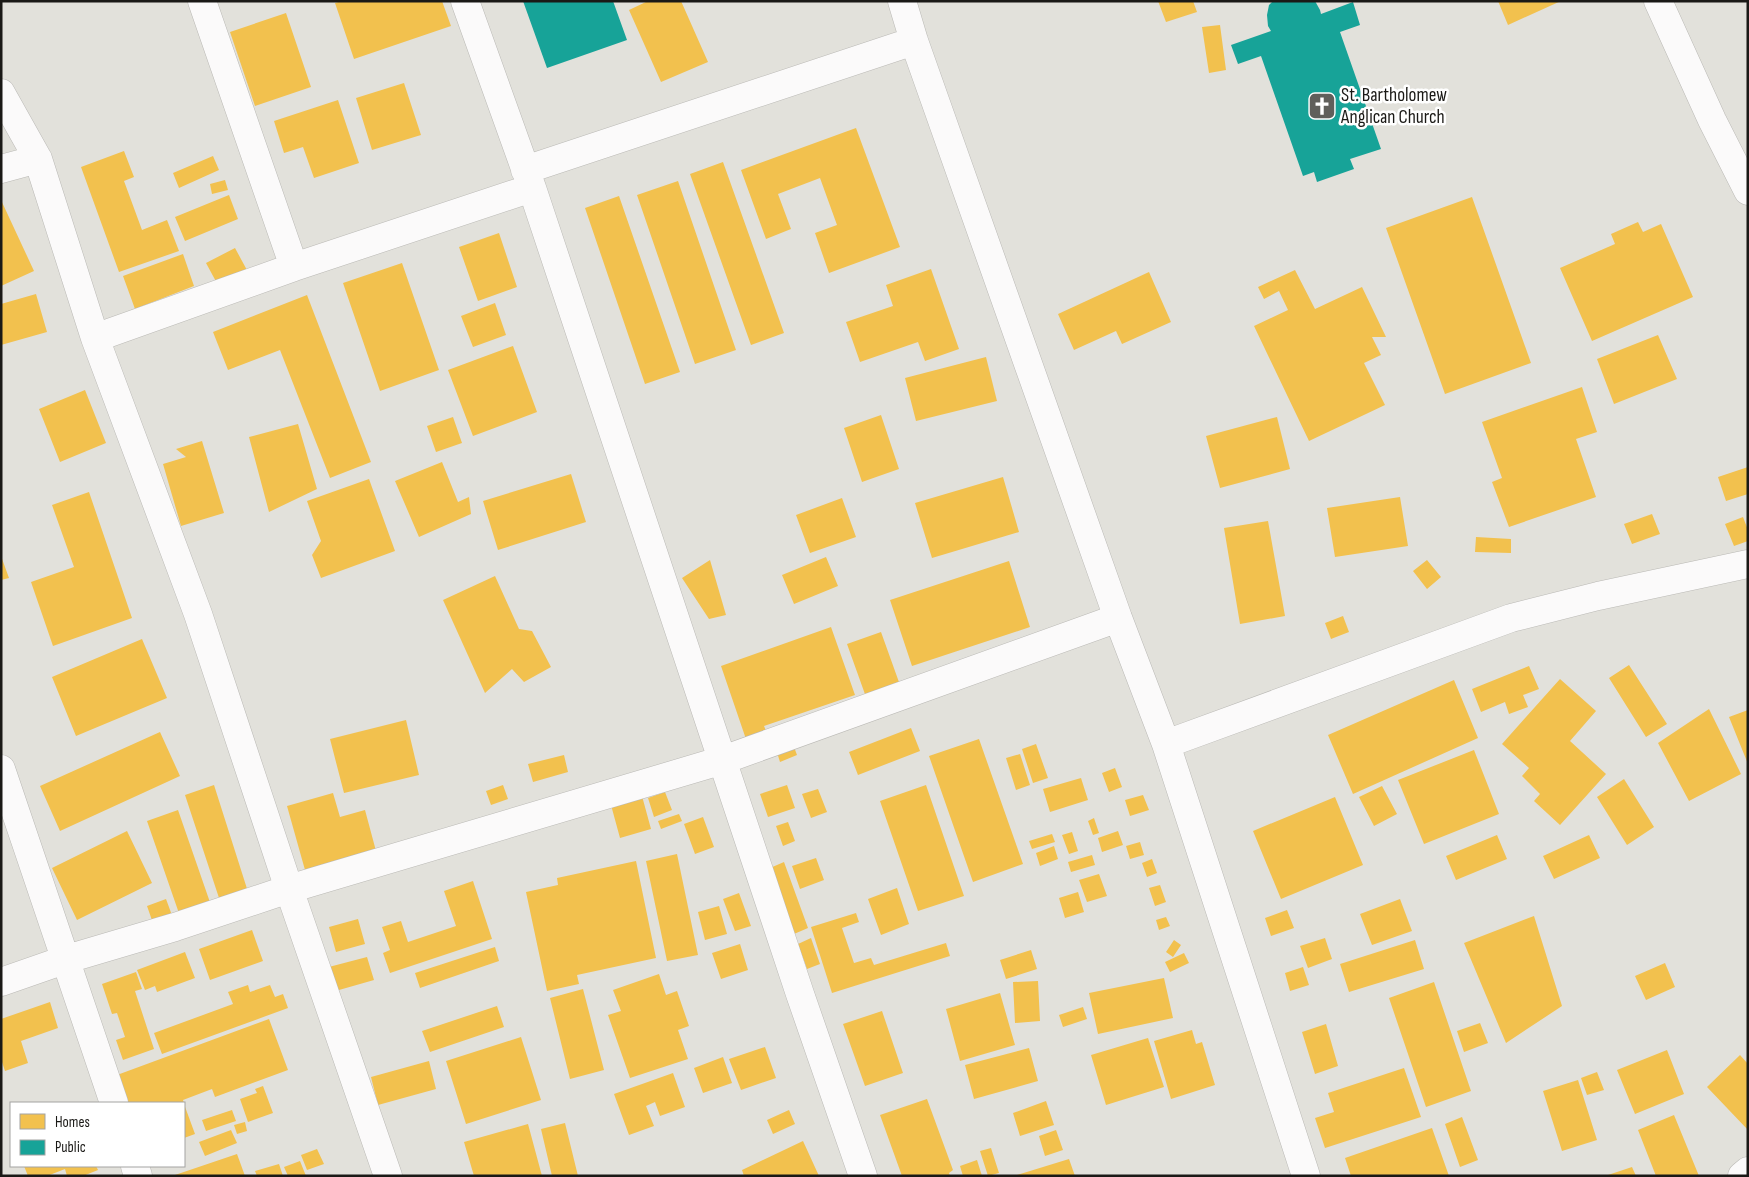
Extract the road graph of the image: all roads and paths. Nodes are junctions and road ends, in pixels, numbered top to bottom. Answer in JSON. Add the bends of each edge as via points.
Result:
{"nodes":[{"id":1,"x":202,"y":1,"type":"edge"},
{"id":2,"x":465,"y":1,"type":"edge"},
{"id":3,"x":902,"y":1,"type":"edge"},
{"id":4,"x":1658,"y":1,"type":"edge"},
{"id":5,"x":914,"y":41,"type":"junction"},
{"id":6,"x":1,"y":93,"type":"edge"},
{"id":7,"x":38,"y":159,"type":"junction"},
{"id":8,"x":1,"y":169,"type":"edge"},
{"id":9,"x":529,"y":179,"type":"junction"},
{"id":10,"x":1748,"y":191,"type":"edge"},
{"id":11,"x":294,"y":267,"type":"junction"},
{"id":12,"x":96,"y":338,"type":"junction"},
{"id":13,"x":1748,"y":564,"type":"edge"},
{"id":14,"x":1118,"y":618,"type":"junction"},
{"id":15,"x":1166,"y":744,"type":"junction"},
{"id":16,"x":723,"y":760,"type":"junction"},
{"id":17,"x":1,"y":769,"type":"edge"},
{"id":18,"x":289,"y":889,"type":"junction"},
{"id":19,"x":67,"y":959,"type":"junction"},
{"id":20,"x":1,"y":982,"type":"edge"},
{"id":21,"x":114,"y":1102,"type":"edge"},
{"id":22,"x":1748,"y":1171,"type":"edge"},
{"id":23,"x":388,"y":1176,"type":"edge"},
{"id":24,"x":863,"y":1176,"type":"edge"},
{"id":25,"x":1306,"y":1176,"type":"edge"},
{"id":26,"x":1742,"y":1176,"type":"edge"}],
"edges":[{"from":1,"to":11,"type":"street"},
{"from":2,"to":9,"type":"street"},
{"from":3,"to":5,"type":"street"},
{"from":4,"to":10,"type":"street"},
{"from":5,"to":9,"type":"street"},
{"from":5,"to":14,"type":"street"},
{"from":6,"to":7,"type":"street"},
{"from":7,"to":8,"type":"street"},
{"from":7,"to":12,"type":"street"},
{"from":9,"to":11,"type":"street"},
{"from":9,"to":16,"type":"street"},
{"from":11,"to":12,"type":"street"},
{"from":12,"to":18,"type":"street","via":[[198,614]]},
{"from":13,"to":15,"type":"street","via":[[1511,618]]},
{"from":14,"to":15,"type":"street"},
{"from":14,"to":16,"type":"street"},
{"from":15,"to":25,"type":"street"},
{"from":16,"to":18,"type":"street"},
{"from":16,"to":24,"type":"street"},
{"from":17,"to":19,"type":"street"},
{"from":18,"to":19,"type":"street"},
{"from":18,"to":23,"type":"street"},
{"from":19,"to":20,"type":"street"},
{"from":19,"to":21,"type":"street"},
{"from":22,"to":26,"type":"street"}]}
